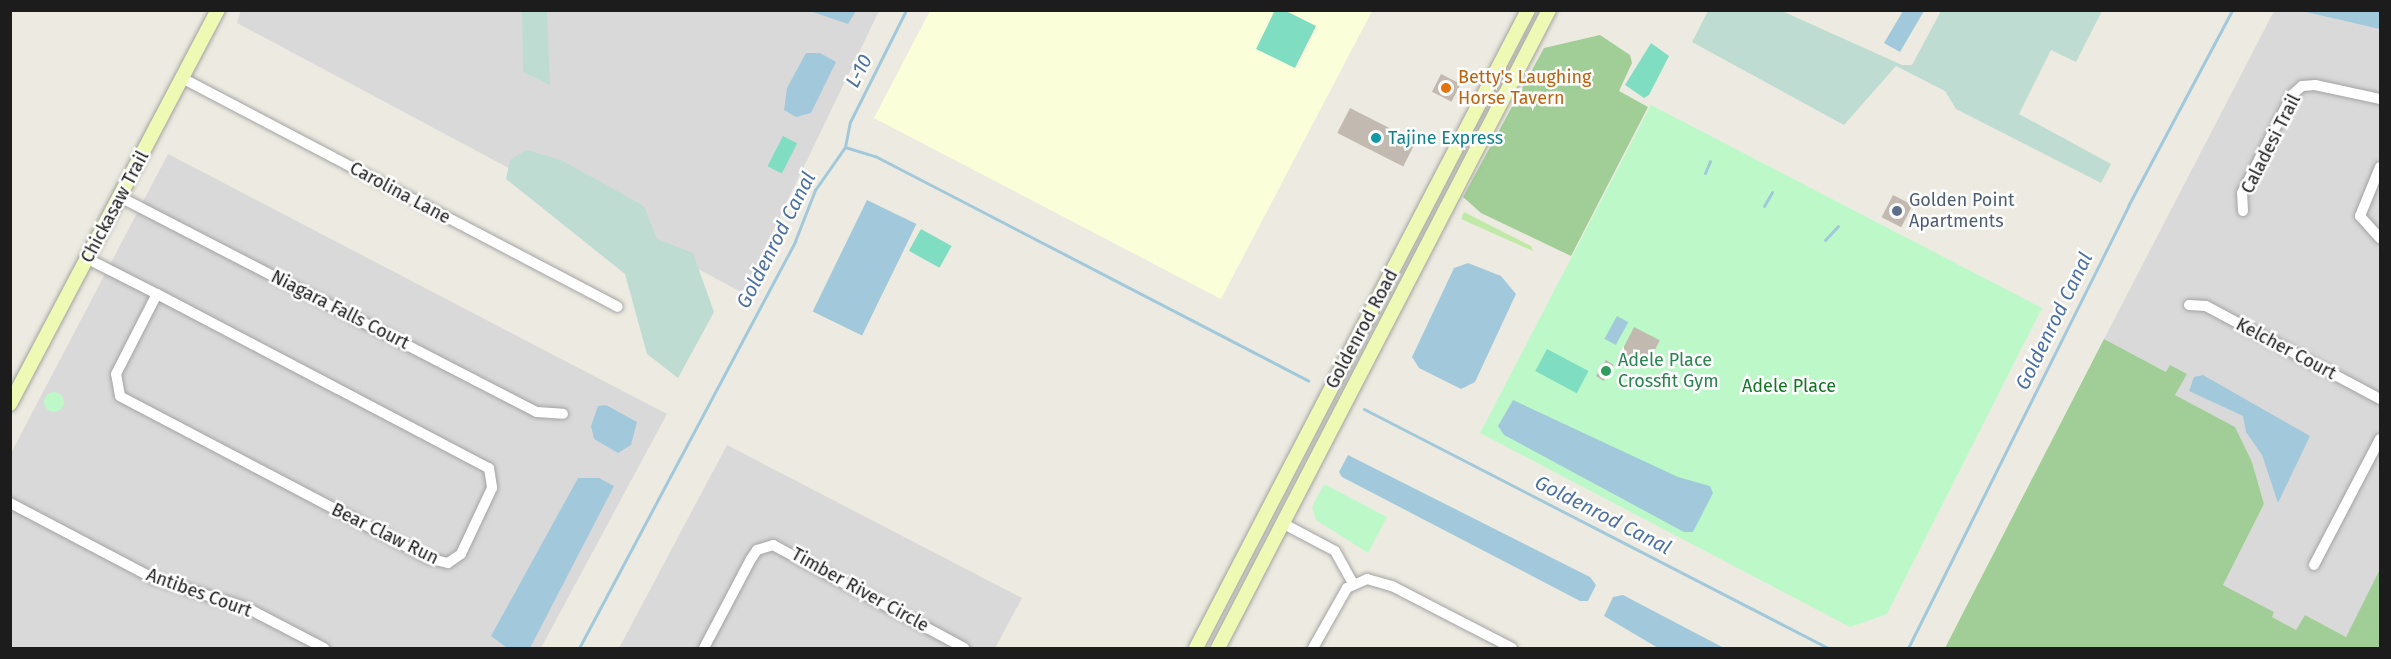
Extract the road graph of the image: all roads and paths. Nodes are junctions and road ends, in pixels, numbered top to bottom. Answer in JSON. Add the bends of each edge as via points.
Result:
{"nodes":[{"id":1,"x":218,"y":10,"type":"edge"},
{"id":2,"x":1528,"y":10,"type":"edge"},
{"id":3,"x":1549,"y":10,"type":"edge"},
{"id":4,"x":182,"y":78,"type":"junction"},
{"id":5,"x":2380,"y":99,"type":"edge"},
{"id":6,"x":2380,"y":167,"type":"edge"},
{"id":7,"x":120,"y":197,"type":"junction"},
{"id":8,"x":1428,"y":201,"type":"junction"},
{"id":9,"x":2242,"y":211,"type":"dead end"},
{"id":10,"x":1435,"y":230,"type":"junction"},
{"id":11,"x":2380,"y":238,"type":"edge"},
{"id":12,"x":88,"y":259,"type":"junction"},
{"id":13,"x":157,"y":294,"type":"junction"},
{"id":14,"x":2189,"y":305,"type":"dead end"},
{"id":15,"x":618,"y":307,"type":"dead end"},
{"id":16,"x":2380,"y":399,"type":"edge"},
{"id":17,"x":11,"y":403,"type":"edge"},
{"id":18,"x":562,"y":414,"type":"dead end"},
{"id":19,"x":2380,"y":439,"type":"edge"},
{"id":20,"x":1282,"y":483,"type":"junction"},
{"id":21,"x":10,"y":503,"type":"edge"},
{"id":22,"x":1264,"y":516,"type":"junction"},
{"id":23,"x":1284,"y":524,"type":"junction"},
{"id":24,"x":1271,"y":548,"type":"junction"},
{"id":25,"x":2314,"y":565,"type":"dead end"},
{"id":26,"x":1352,"y":582,"type":"junction"},
{"id":27,"x":324,"y":648,"type":"edge"},
{"id":28,"x":704,"y":648,"type":"edge"},
{"id":29,"x":964,"y":648,"type":"edge"},
{"id":30,"x":1196,"y":648,"type":"edge"},
{"id":31,"x":1218,"y":648,"type":"edge"},
{"id":32,"x":1313,"y":648,"type":"edge"},
{"id":33,"x":1512,"y":648,"type":"edge"}],
"edges":[{"from":1,"to":4,"type":"main road","name":"Chickasaw Trail"},
{"from":2,"to":8,"type":"main road","name":"Goldenrod Road"},
{"from":3,"to":10,"type":"main road","name":"Goldenrod Road"},
{"from":4,"to":7,"type":"main road","name":"Chickasaw Trail"},
{"from":4,"to":15,"type":"street","name":"Carolina Lane"},
{"from":5,"to":9,"type":"street","name":"Caladesi Trail","via":[[2315,85],[2302,86],[2292,95],[2241,193]]},
{"from":6,"to":11,"type":"street","via":[[2361,204],[2360,216]]},
{"from":7,"to":12,"type":"main road","name":"Chickasaw Trail"},
{"from":7,"to":18,"type":"street","name":"Niagara Falls Court","via":[[537,412]]},
{"from":8,"to":10,"type":"main road"},
{"from":8,"to":20,"type":"main road","name":"Goldenrod Road"},
{"from":10,"to":23,"type":"main road","name":"Goldenrod Road"},
{"from":12,"to":13,"type":"street","name":"Bear Claw Run"},
{"from":12,"to":17,"type":"main road","name":"Chickasaw Trail"},
{"from":13,"to":13,"type":"street","name":"Bear Claw Run","via":[[116,374],[120,396],[430,559],[448,563],[461,554],[492,488],[489,468]]},
{"from":14,"to":16,"type":"street","name":"Kelcher Court","via":[[2206,306]]},
{"from":19,"to":25,"type":"street"},
{"from":20,"to":22,"type":"main road","name":"Goldenrod Road"},
{"from":20,"to":23,"type":"main road"},
{"from":21,"to":27,"type":"street","name":"Antibes Court","via":[[155,579],[247,608]]},
{"from":22,"to":24,"type":"main road"},
{"from":22,"to":30,"type":"main road","name":"Goldenrod Road"},
{"from":23,"to":24,"type":"main road","name":"Goldenrod Road"},
{"from":23,"to":26,"type":"street","via":[[1335,551]]},
{"from":24,"to":31,"type":"main road","name":"Goldenrod Road"},
{"from":26,"to":32,"type":"street"},
{"from":26,"to":33,"type":"street","via":[[1382,581]]},
{"from":28,"to":29,"type":"street","name":"Timber River Circle","via":[[757,550],[773,545]]}]}
